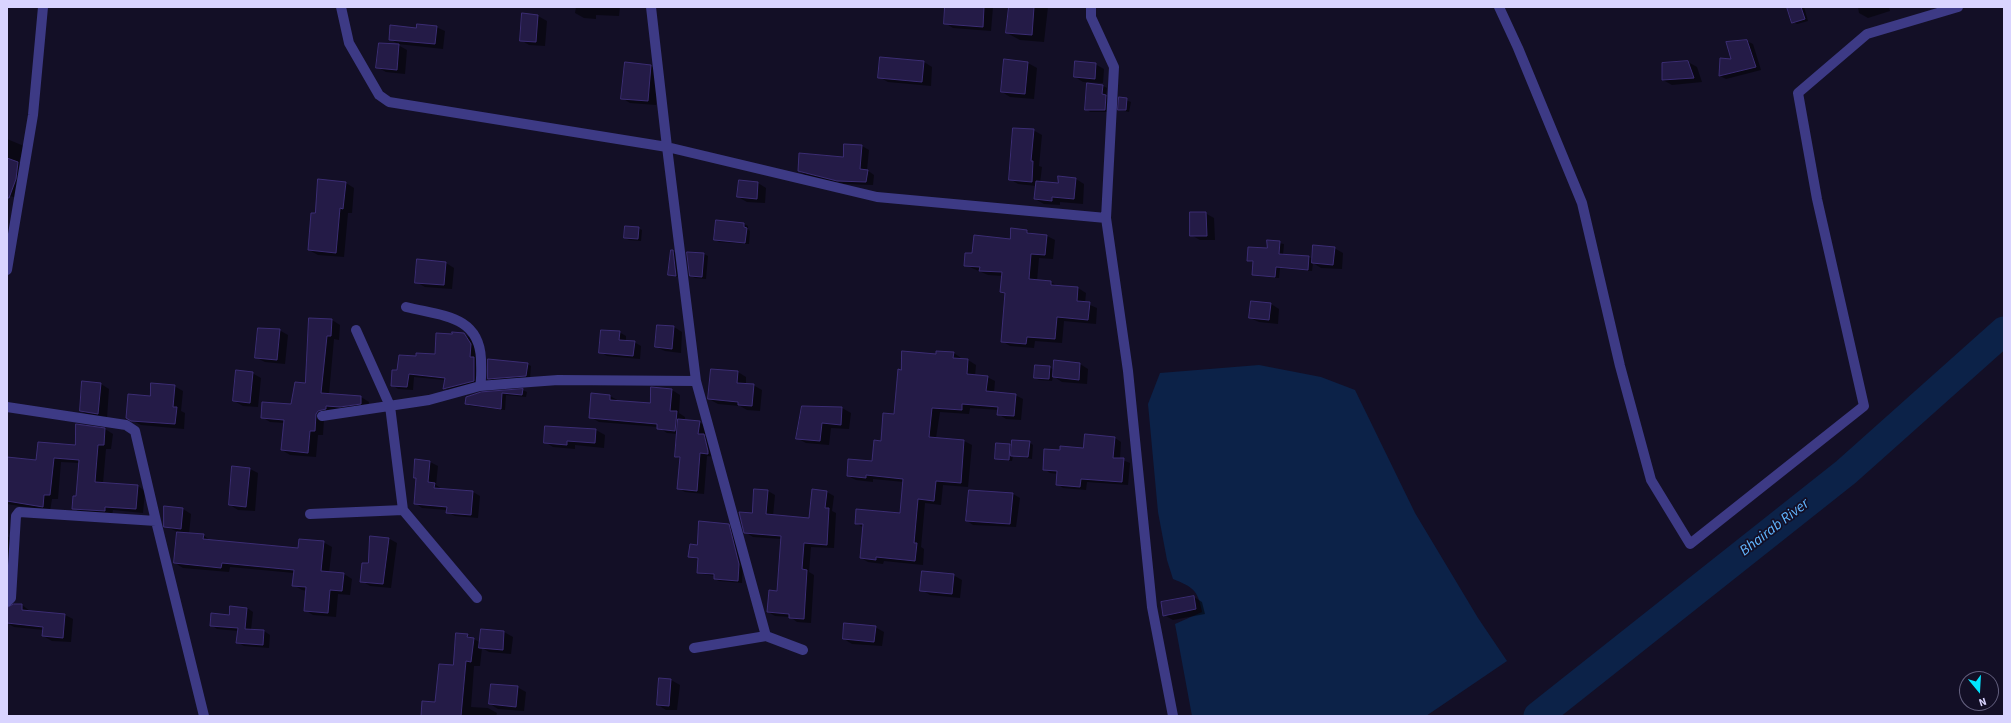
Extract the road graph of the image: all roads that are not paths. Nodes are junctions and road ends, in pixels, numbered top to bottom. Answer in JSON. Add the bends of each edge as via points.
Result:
{"nodes":[{"id":1,"x":43,"y":7,"type":"edge"},
{"id":2,"x":341,"y":7,"type":"edge"},
{"id":3,"x":651,"y":7,"type":"edge"},
{"id":4,"x":1091,"y":7,"type":"edge"},
{"id":5,"x":1499,"y":7,"type":"edge"},
{"id":6,"x":1958,"y":7,"type":"edge"},
{"id":7,"x":667,"y":147,"type":"junction"},
{"id":8,"x":1106,"y":218,"type":"junction"},
{"id":9,"x":7,"y":270,"type":"edge"},
{"id":10,"x":406,"y":307,"type":"dead end"},
{"id":11,"x":356,"y":330,"type":"dead end"},
{"id":12,"x":696,"y":381,"type":"junction"},
{"id":13,"x":480,"y":386,"type":"junction"},
{"id":14,"x":390,"y":406,"type":"junction"},
{"id":15,"x":7,"y":407,"type":"edge"},
{"id":16,"x":322,"y":416,"type":"dead end"},
{"id":17,"x":403,"y":510,"type":"junction"},
{"id":18,"x":12,"y":512,"type":"edge"},
{"id":19,"x":310,"y":514,"type":"dead end"},
{"id":20,"x":156,"y":520,"type":"junction"},
{"id":21,"x":477,"y":598,"type":"dead end"},
{"id":22,"x":7,"y":602,"type":"edge"},
{"id":23,"x":766,"y":636,"type":"junction"},
{"id":24,"x":694,"y":648,"type":"dead end"},
{"id":25,"x":803,"y":650,"type":"dead end"},
{"id":26,"x":204,"y":716,"type":"edge"},
{"id":27,"x":1172,"y":716,"type":"edge"}],
"edges":[{"from":1,"to":9,"type":"street","via":[[33,115]]},
{"from":2,"to":7,"type":"street","via":[[349,43],[379,95],[389,102]]},
{"from":3,"to":7,"type":"street"},
{"from":4,"to":8,"type":"street","via":[[1093,24],[1114,67]]},
{"from":5,"to":6,"type":"street","via":[[1582,203],[1620,366],[1651,480],[1690,544],[1864,406],[1818,199],[1798,93],[1867,34]]},
{"from":7,"to":8,"type":"street","via":[[877,197]]},
{"from":7,"to":12,"type":"street"},
{"from":8,"to":27,"type":"street","via":[[1128,371],[1152,608]]},
{"from":10,"to":13,"type":"street","via":[[459,320],[476,335],[480,348]]},
{"from":11,"to":14,"type":"street"},
{"from":12,"to":13,"type":"street","via":[[558,380]]},
{"from":12,"to":23,"type":"street"},
{"from":13,"to":14,"type":"street","via":[[429,400]]},
{"from":14,"to":16,"type":"street"},
{"from":14,"to":17,"type":"street"},
{"from":15,"to":20,"type":"street","via":[[132,427]]},
{"from":17,"to":19,"type":"street"},
{"from":17,"to":21,"type":"street"},
{"from":18,"to":20,"type":"street"},
{"from":18,"to":22,"type":"street","via":[[11,598]]},
{"from":20,"to":26,"type":"street"},
{"from":23,"to":24,"type":"street"},
{"from":23,"to":25,"type":"street"}]}
